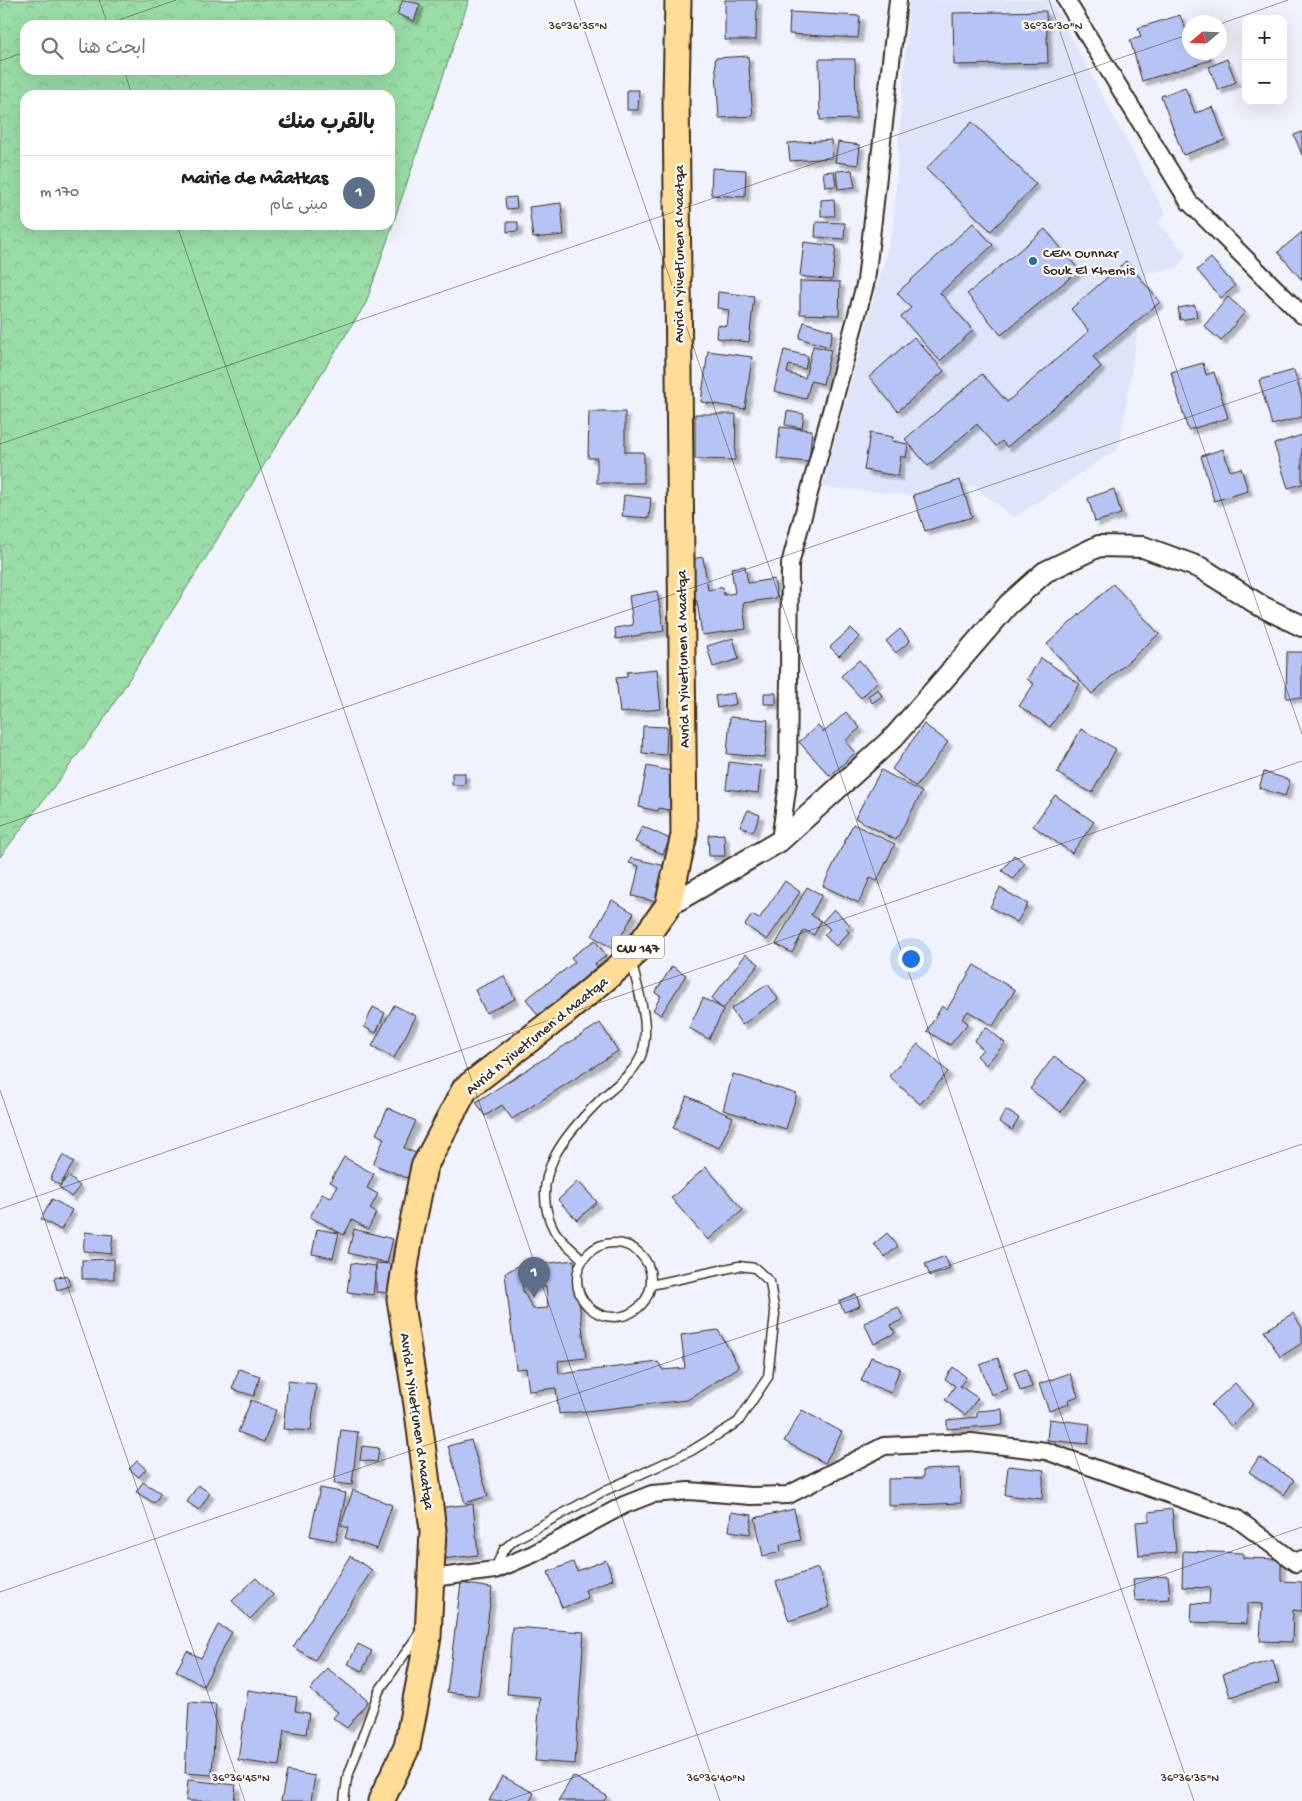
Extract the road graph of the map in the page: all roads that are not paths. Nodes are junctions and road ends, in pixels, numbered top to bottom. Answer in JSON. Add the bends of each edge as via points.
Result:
{"nodes":[{"id":1,"x":678,"y":0,"type":"edge"},
{"id":2,"x":898,"y":0,"type":"edge"},
{"id":3,"x":1066,"y":0,"type":"edge"},
{"id":4,"x":1302,"y":315,"type":"edge"},
{"id":5,"x":1302,"y":626,"type":"edge"},
{"id":6,"x":780,"y":840,"type":"junction"},
{"id":7,"x":668,"y":906,"type":"junction"},
{"id":8,"x":631,"y":957,"type":"junction"},
{"id":9,"x":583,"y":1260,"type":"junction"},
{"id":10,"x":651,"y":1285,"type":"junction"},
{"id":11,"x":1302,"y":1559,"type":"edge"},
{"id":12,"x":495,"y":1570,"type":"junction"},
{"id":13,"x":432,"y":1578,"type":"junction"},
{"id":14,"x":429,"y":1619,"type":"junction"},
{"id":15,"x":344,"y":1801,"type":"edge"},
{"id":16,"x":381,"y":1801,"type":"edge"}],
"edges":[{"from":1,"to":7,"type":"main road","name":"Avrid n Yivetṛunen d Maatqa","number":"CW 147","via":[[684,836]]},
{"from":2,"to":6,"type":"street","via":[[866,281],[790,564],[788,782]]},
{"from":3,"to":4,"type":"street","via":[[1189,202]]},
{"from":5,"to":6,"type":"street","via":[[1261,606],[1200,568],[1143,547],[1099,546],[1045,572],[1008,605],[894,736]]},
{"from":6,"to":7,"type":"street"},
{"from":7,"to":8,"type":"main road","name":"Avrid n Yivetṛunen d Maatqa","number":"CW 147"},
{"from":8,"to":9,"type":"lane","via":[[643,1008],[641,1056],[635,1068],[595,1106],[554,1154],[544,1183],[547,1208],[555,1232]]},
{"from":8,"to":13,"type":"main road","name":"Avrid n Yivetṛunen d Maatqa","number":"CW 147","via":[[465,1089],[424,1167],[400,1299],[433,1530]]},
{"from":9,"to":10,"type":"lane","via":[[594,1248],[605,1244],[629,1246],[646,1262]]},
{"from":9,"to":10,"type":"lane","via":[[577,1278],[578,1291],[593,1311],[605,1316],[630,1314],[648,1297]]},
{"from":10,"to":12,"type":"lane","via":[[738,1266],[755,1268],[770,1282],[775,1314],[768,1377],[738,1422],[691,1451],[604,1490],[516,1539],[504,1549]]},
{"from":11,"to":12,"type":"street","via":[[1296,1563],[1236,1518],[1046,1451],[971,1442],[884,1446],[788,1495],[689,1491],[652,1494]]},
{"from":12,"to":13,"type":"street"},
{"from":13,"to":14,"type":"main road","name":"Avrid n Yivetṛunen d Maatqa","number":"CW 147"},
{"from":14,"to":15,"type":"lane","via":[[379,1691],[347,1779]]},
{"from":14,"to":16,"type":"main road","name":"Avrid n Yivetṛunen d Maatqa","number":"CW 147","via":[[407,1747]]}]}
